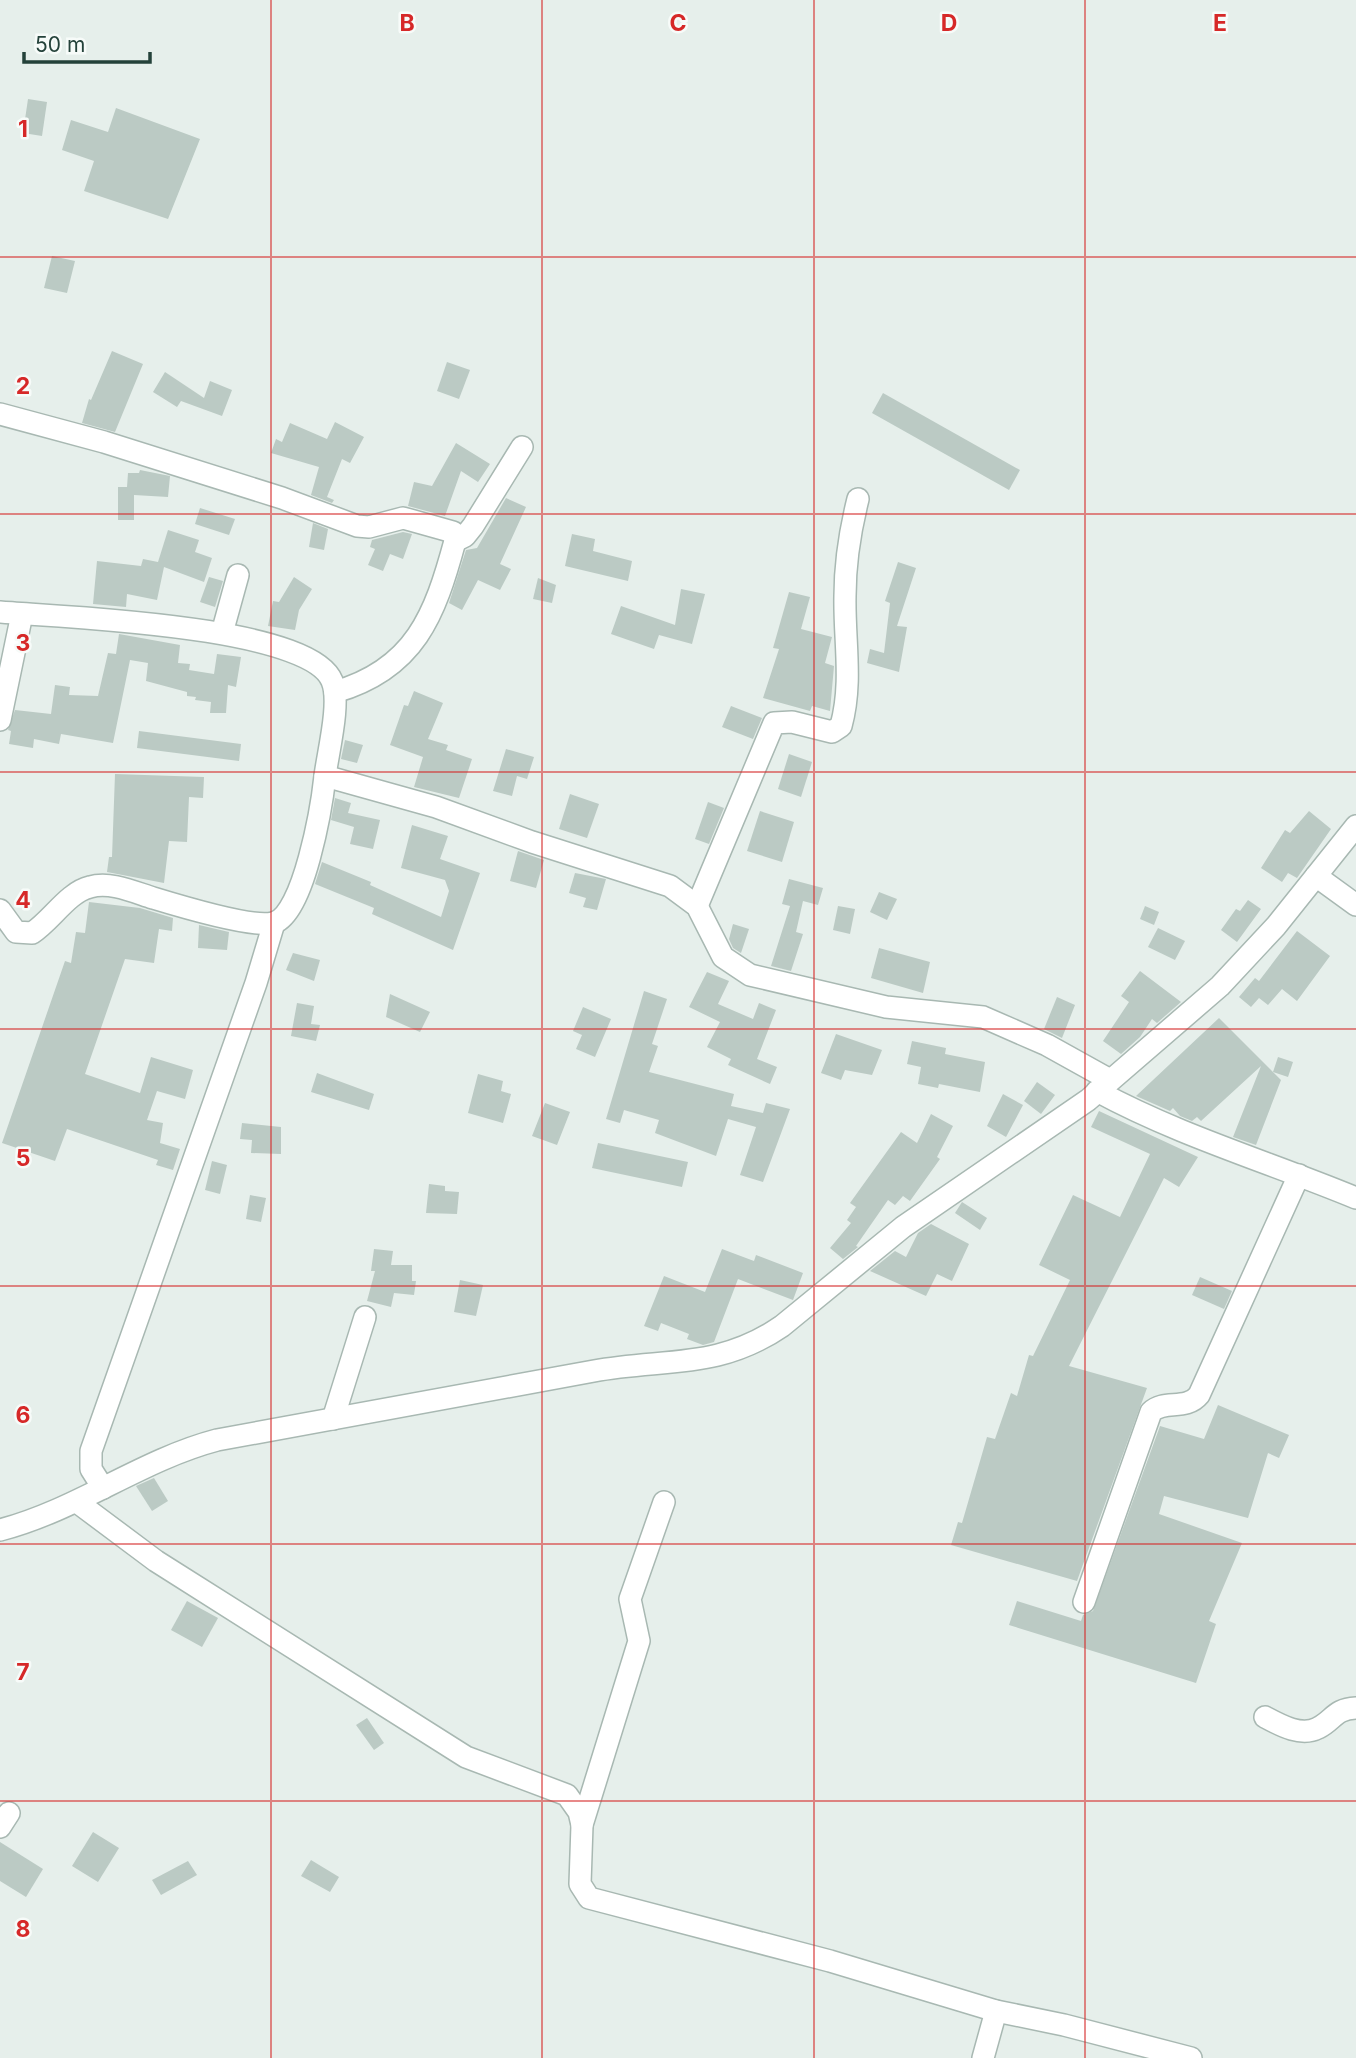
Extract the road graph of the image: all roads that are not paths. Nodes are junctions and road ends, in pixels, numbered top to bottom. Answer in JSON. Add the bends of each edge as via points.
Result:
{"nodes":[{"id":1,"x":0,"y":414,"type":"edge"},
{"id":2,"x":522,"y":447,"type":"dead end"},
{"id":3,"x":858,"y":499,"type":"dead end"},
{"id":4,"x":455,"y":541,"type":"junction"},
{"id":5,"x":238,"y":575,"type":"dead end"},
{"id":6,"x":0,"y":612,"type":"edge"},
{"id":7,"x":22,"y":614,"type":"junction"},
{"id":8,"x":222,"y":633,"type":"junction"},
{"id":9,"x":335,"y":692,"type":"junction"},
{"id":10,"x":0,"y":720,"type":"edge"},
{"id":11,"x":325,"y":776,"type":"junction"},
{"id":12,"x":1356,"y":826,"type":"edge"},
{"id":13,"x":1317,"y":876,"type":"junction"},
{"id":14,"x":1356,"y":905,"type":"edge"},
{"id":15,"x":697,"y":906,"type":"junction"},
{"id":16,"x":0,"y":910,"type":"edge"},
{"id":17,"x":274,"y":923,"type":"junction"},
{"id":18,"x":1104,"y":1085,"type":"junction"},
{"id":19,"x":1299,"y":1175,"type":"junction"},
{"id":20,"x":1356,"y":1198,"type":"edge"},
{"id":21,"x":365,"y":1318,"type":"dead end"},
{"id":22,"x":333,"y":1419,"type":"junction"},
{"id":23,"x":103,"y":1488,"type":"junction"},
{"id":24,"x":77,"y":1502,"type":"junction"},
{"id":25,"x":664,"y":1502,"type":"dead end"},
{"id":26,"x":0,"y":1513,"type":"edge"},
{"id":27,"x":39,"y":1520,"type":"junction"},
{"id":28,"x":0,"y":1530,"type":"edge"},
{"id":29,"x":1084,"y":1602,"type":"dead end"},
{"id":30,"x":1356,"y":1708,"type":"edge"},
{"id":31,"x":1265,"y":1717,"type":"dead end"},
{"id":32,"x":582,"y":1825,"type":"junction"},
{"id":33,"x":996,"y":2011,"type":"junction"},
{"id":34,"x":983,"y":2058,"type":"edge"},
{"id":35,"x":1191,"y":2058,"type":"edge"}],
"edges":[{"from":1,"to":4,"type":"street","via":[[104,442],[357,526],[406,519],[451,530]]},
{"from":2,"to":4,"type":"street","via":[[465,536]]},
{"from":3,"to":15,"type":"street","via":[[847,543],[845,631],[850,662],[841,726],[832,732],[792,722],[774,723]]},
{"from":4,"to":9,"type":"street","via":[[438,601],[402,657],[372,679]]},
{"from":5,"to":8,"type":"street"},
{"from":6,"to":7,"type":"street"},
{"from":7,"to":8,"type":"street"},
{"from":7,"to":10,"type":"street"},
{"from":8,"to":9,"type":"street","via":[[303,655],[326,670]]},
{"from":9,"to":11,"type":"street"},
{"from":11,"to":15,"type":"street","via":[[436,807],[670,886]]},
{"from":11,"to":17,"type":"street","via":[[318,822],[293,904]]},
{"from":12,"to":13,"type":"street"},
{"from":13,"to":14,"type":"street"},
{"from":13,"to":18,"type":"street","via":[[1243,963]]},
{"from":15,"to":18,"type":"street","via":[[723,957],[750,975],[886,1007],[983,1017],[1047,1045]]},
{"from":16,"to":17,"type":"street","via":[[16,932],[32,933],[84,889],[105,885],[205,912]]},
{"from":17,"to":23,"type":"street","via":[[91,1451],[90,1468]]},
{"from":18,"to":19,"type":"street","via":[[1179,1131]]},
{"from":18,"to":22,"type":"street","via":[[903,1227],[758,1341],[688,1363],[598,1370]]},
{"from":19,"to":20,"type":"street"},
{"from":19,"to":29,"type":"street","via":[[1199,1395],[1189,1403],[1159,1406],[1151,1412]]},
{"from":21,"to":22,"type":"street"},
{"from":22,"to":23,"type":"street","via":[[201,1444]]},
{"from":23,"to":24,"type":"street"},
{"from":24,"to":27,"type":"street"},
{"from":24,"to":32,"type":"street","via":[[156,1561],[466,1758],[567,1795]]},
{"from":25,"to":32,"type":"street","via":[[630,1599],[639,1641]]},
{"from":26,"to":27,"type":"street"},
{"from":27,"to":28,"type":"street"},
{"from":30,"to":31,"type":"street","via":[[1333,1714],[1309,1731],[1286,1728]]},
{"from":32,"to":33,"type":"street","via":[[580,1884],[589,1898],[830,1961]]},
{"from":33,"to":34,"type":"street"},
{"from":33,"to":35,"type":"street"}]}
